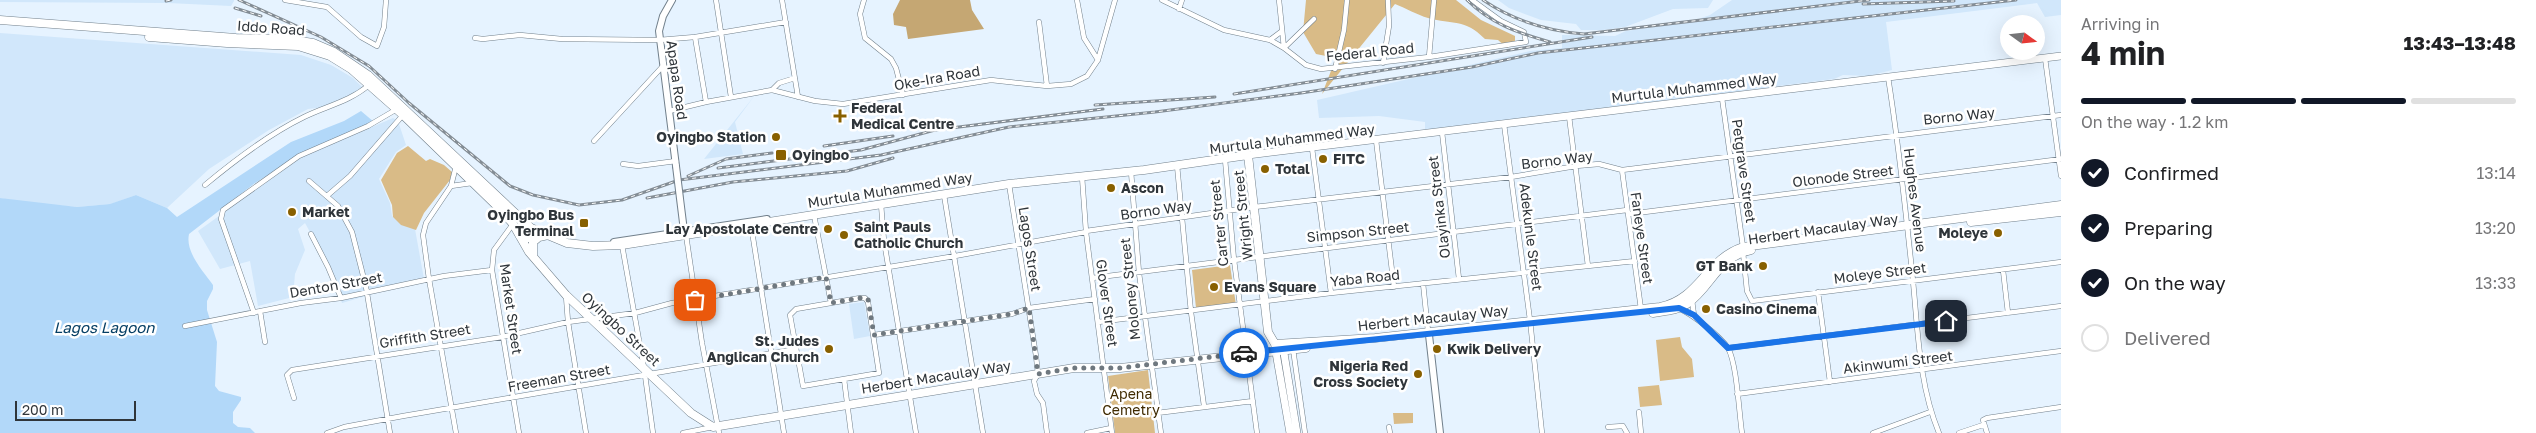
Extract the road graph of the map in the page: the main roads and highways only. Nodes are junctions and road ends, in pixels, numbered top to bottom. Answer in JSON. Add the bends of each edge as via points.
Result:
{"nodes":[{"id":1,"x":0,"y":20,"type":"edge"},
{"id":2,"x":0,"y":25,"type":"edge"},
{"id":3,"x":2061,"y":56,"type":"edge"},
{"id":4,"x":1248,"y":155,"type":"junction"},
{"id":5,"x":2061,"y":205,"type":"edge"},
{"id":6,"x":2061,"y":212,"type":"edge"},
{"id":7,"x":1908,"y":227,"type":"junction"},
{"id":8,"x":531,"y":228,"type":"junction"},
{"id":9,"x":548,"y":235,"type":"junction"},
{"id":10,"x":520,"y":236,"type":"junction"},
{"id":11,"x":1743,"y":249,"type":"junction"},
{"id":12,"x":535,"y":259,"type":"junction"},
{"id":13,"x":1530,"y":322,"type":"junction"},
{"id":14,"x":1279,"y":347,"type":"junction"},
{"id":15,"x":717,"y":429,"type":"edge"},
{"id":16,"x":1290,"y":433,"type":"edge"},
{"id":17,"x":1297,"y":433,"type":"edge"}],
"edges":[{"from":1,"to":8,"type":"highway","name":"Iddo Road","via":[[314,43],[368,75]]},
{"from":2,"to":10,"type":"highway","name":"Iddo Road","via":[[227,44],[298,46],[330,56],[403,115],[474,183],[513,224]]},
{"from":3,"to":4,"type":"main road","name":"Murtula Muhammed Way"},
{"from":4,"to":9,"type":"highway","name":"Murtula Muhammed Way","via":[[881,202],[622,245],[578,245]]},
{"from":4,"to":14,"type":"highway","name":"Wright Street","via":[[1269,337]]},
{"from":5,"to":7,"type":"highway","name":"Herbert Macaulay Way"},
{"from":6,"to":7,"type":"highway","name":"Herbert Macaulay Way"},
{"from":7,"to":11,"type":"highway","name":"Herbert Macaulay Way"},
{"from":8,"to":9,"type":"highway","name":"Murtula Muhammed Way"},
{"from":8,"to":10,"type":"highway","via":[[529,238]]},
{"from":9,"to":12,"type":"highway","via":[[534,242]]},
{"from":10,"to":12,"type":"highway","name":"Oyingbo Street"},
{"from":11,"to":13,"type":"highway","name":"Herbert Macaulay Way","via":[[1720,259],[1680,301],[1641,309]]},
{"from":11,"to":13,"type":"highway","name":"Herbert Macaulay Way","via":[[1722,264],[1692,300],[1679,308]]},
{"from":12,"to":15,"type":"highway","name":"Oyingbo Street","via":[[566,295],[646,372],[695,416]]},
{"from":13,"to":14,"type":"highway","name":"Herbert Macaulay Way"},
{"from":14,"to":15,"type":"highway","name":"Herbert Macaulay Way","via":[[1120,368],[1074,368],[781,415]]},
{"from":14,"to":16,"type":"main road"},
{"from":14,"to":17,"type":"main road"}]}
